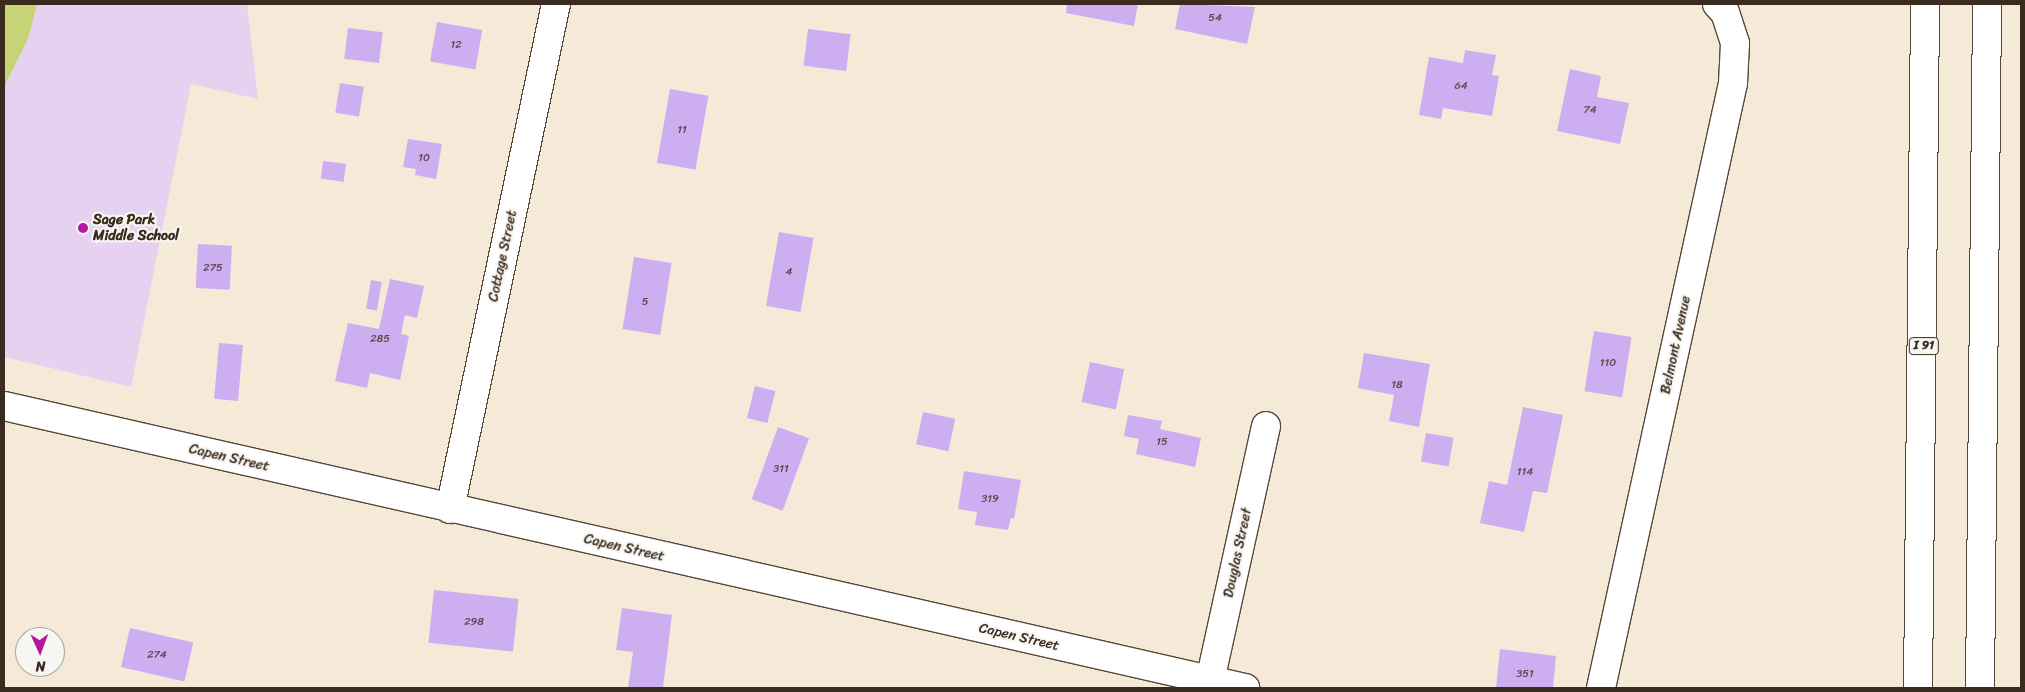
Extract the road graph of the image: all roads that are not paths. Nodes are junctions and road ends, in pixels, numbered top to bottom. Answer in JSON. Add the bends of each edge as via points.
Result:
{"nodes":[{"id":1,"x":556,"y":4,"type":"edge"},
{"id":2,"x":1717,"y":4,"type":"edge"},
{"id":3,"x":1925,"y":4,"type":"edge"},
{"id":4,"x":1987,"y":4,"type":"edge"},
{"id":5,"x":4,"y":406,"type":"edge"},
{"id":6,"x":1266,"y":426,"type":"dead end"},
{"id":7,"x":450,"y":509,"type":"junction"},
{"id":8,"x":1210,"y":681,"type":"junction"},
{"id":9,"x":1245,"y":688,"type":"edge"},
{"id":10,"x":1601,"y":688,"type":"edge"},
{"id":11,"x":1918,"y":688,"type":"edge"},
{"id":12,"x":1980,"y":688,"type":"edge"}],
"edges":[{"from":1,"to":7,"type":"main road","name":"Cottage Street"},
{"from":2,"to":10,"type":"main road","name":"Belmont Avenue","via":[[1725,13],[1735,43],[1733,83]]},
{"from":3,"to":11,"type":"main road","number":"I 91"},
{"from":4,"to":12,"type":"main road"},
{"from":5,"to":7,"type":"main road","name":"Capen Street"},
{"from":6,"to":8,"type":"main road","name":"Douglas Street"},
{"from":7,"to":8,"type":"main road","name":"Capen Street"},
{"from":8,"to":9,"type":"main road","name":"Capen Street"}]}
